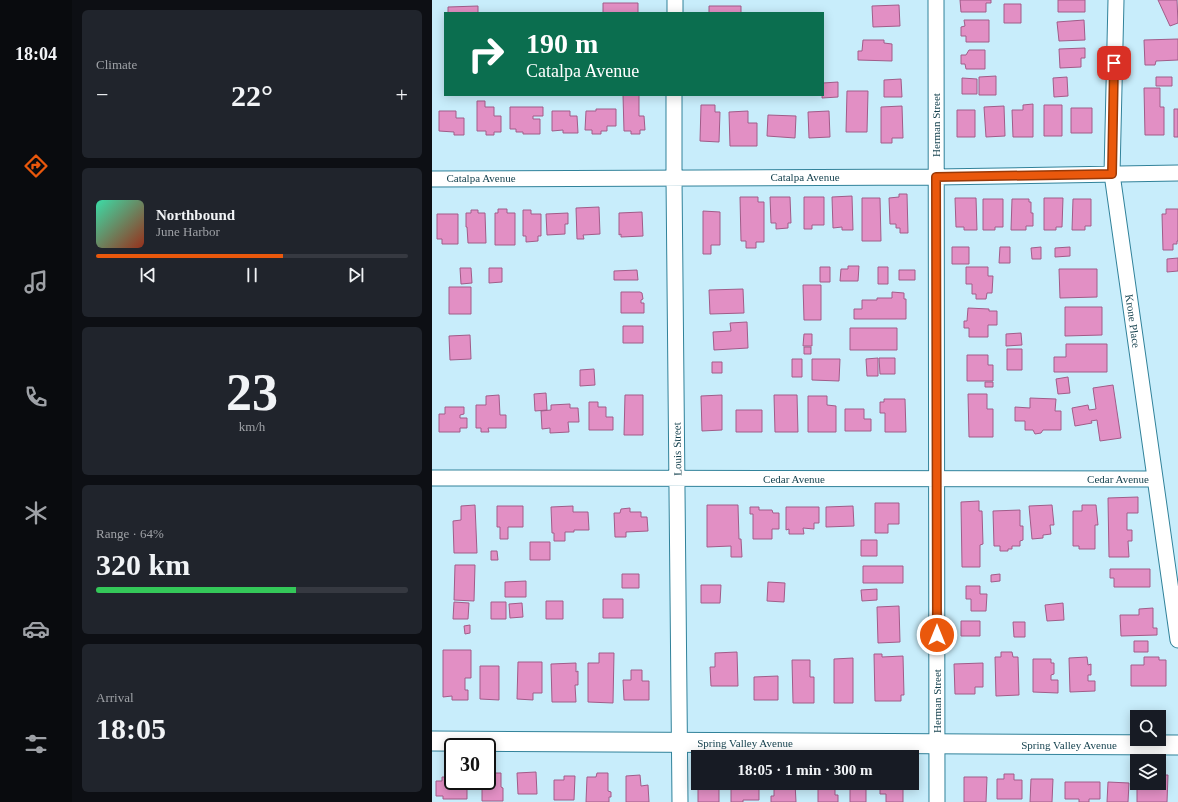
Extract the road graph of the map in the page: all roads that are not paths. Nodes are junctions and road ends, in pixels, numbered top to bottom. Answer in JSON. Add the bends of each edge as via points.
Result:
{"nodes":[{"id":1,"x":675,"y":0,"type":"edge"},
{"id":2,"x":936,"y":0,"type":"edge"},
{"id":3,"x":1116,"y":0,"type":"edge"},
{"id":4,"x":675,"y":12,"type":"edge"},
{"id":5,"x":674,"y":96,"type":"edge"},
{"id":6,"x":1178,"y":173,"type":"edge"},
{"id":7,"x":1112,"y":174,"type":"junction"},
{"id":8,"x":936,"y":177,"type":"junction"},
{"id":9,"x":674,"y":178,"type":"junction"},
{"id":10,"x":432,"y":179,"type":"edge"},
{"id":11,"x":432,"y":478,"type":"edge"},
{"id":12,"x":678,"y":478,"type":"junction"},
{"id":13,"x":937,"y":479,"type":"junction"},
{"id":14,"x":1155,"y":479,"type":"junction"},
{"id":15,"x":1178,"y":640,"type":"edge"},
{"id":16,"x":432,"y":741,"type":"edge"},
{"id":17,"x":679,"y":742,"type":"junction"},
{"id":18,"x":937,"y":744,"type":"junction"},
{"id":19,"x":1178,"y":745,"type":"edge"},
{"id":20,"x":680,"y":802,"type":"edge"},
{"id":21,"x":937,"y":802,"type":"edge"}],
"edges":[{"from":1,"to":4,"type":"street"},
{"from":2,"to":8,"type":"street","name":"Herman Street"},
{"from":3,"to":7,"type":"street","name":"Krone Place"},
{"from":5,"to":9,"type":"street","name":"Louis Street"},
{"from":6,"to":7,"type":"street","name":"Catalpa Avenue"},
{"from":7,"to":8,"type":"street","name":"Catalpa Avenue"},
{"from":7,"to":14,"type":"street","name":"Krone Place"},
{"from":8,"to":9,"type":"street","name":"Catalpa Avenue"},
{"from":8,"to":13,"type":"street","name":"Herman Street"},
{"from":9,"to":10,"type":"street","name":"Catalpa Avenue"},
{"from":9,"to":12,"type":"street","name":"Louis Street"},
{"from":11,"to":12,"type":"street","name":"Cedar Avenue"},
{"from":12,"to":13,"type":"street","name":"Cedar Avenue"},
{"from":12,"to":17,"type":"street","name":"Louis Street"},
{"from":13,"to":14,"type":"street","name":"Cedar Avenue"},
{"from":13,"to":18,"type":"street","name":"Herman Street"},
{"from":14,"to":15,"type":"street","name":"Krone Place"},
{"from":16,"to":17,"type":"street","name":"Spring Valley Avenue"},
{"from":17,"to":18,"type":"street","name":"Spring Valley Avenue"},
{"from":17,"to":20,"type":"street","name":"Louis Street"},
{"from":18,"to":19,"type":"street","name":"Spring Valley Avenue"},
{"from":18,"to":21,"type":"street","name":"Herman Street"}]}
